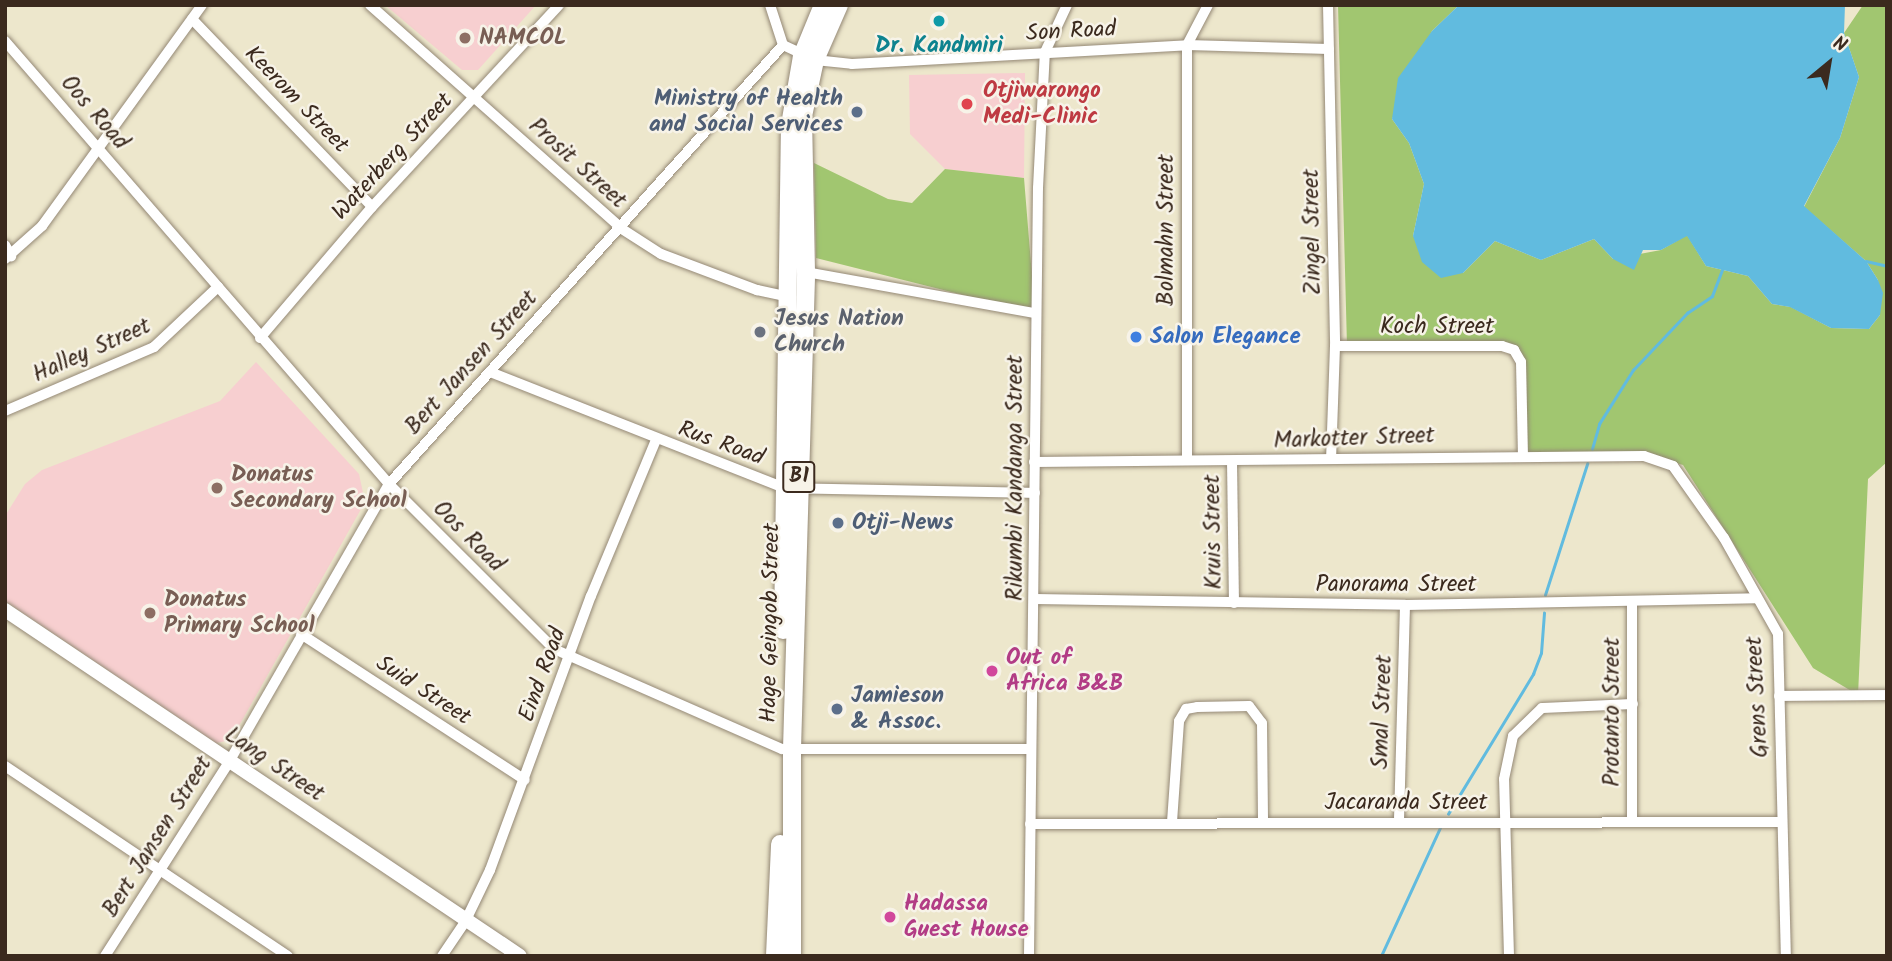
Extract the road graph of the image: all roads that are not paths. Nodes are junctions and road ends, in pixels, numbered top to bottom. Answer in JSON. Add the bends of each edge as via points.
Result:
{"nodes":[{"id":1,"x":202,"y":5,"type":"edge"},
{"id":2,"x":370,"y":5,"type":"edge"},
{"id":3,"x":559,"y":5,"type":"edge"},
{"id":4,"x":1067,"y":5,"type":"edge"},
{"id":5,"x":1208,"y":5,"type":"edge"},
{"id":6,"x":1328,"y":5,"type":"edge"},
{"id":7,"x":772,"y":6,"type":"edge"},
{"id":8,"x":827,"y":7,"type":"edge"},
{"id":9,"x":192,"y":19,"type":"junction"},
{"id":10,"x":5,"y":41,"type":"edge"},
{"id":11,"x":783,"y":45,"type":"junction"},
{"id":12,"x":1187,"y":46,"type":"junction"},
{"id":13,"x":1329,"y":49,"type":"junction"},
{"id":14,"x":1045,"y":52,"type":"junction"},
{"id":15,"x":808,"y":58,"type":"junction"},
{"id":16,"x":474,"y":98,"type":"junction"},
{"id":17,"x":99,"y":147,"type":"junction"},
{"id":18,"x":372,"y":207,"type":"junction"},
{"id":19,"x":622,"y":229,"type":"junction"},
{"id":20,"x":5,"y":245,"type":"edge"},
{"id":21,"x":8,"y":258,"type":"edge"},
{"id":22,"x":806,"y":272,"type":"junction"},
{"id":23,"x":218,"y":288,"type":"junction"},
{"id":24,"x":791,"y":297,"type":"junction"},
{"id":25,"x":1035,"y":313,"type":"junction"},
{"id":26,"x":260,"y":338,"type":"junction"},
{"id":27,"x":1335,"y":346,"type":"junction"},
{"id":28,"x":490,"y":372,"type":"junction"},
{"id":29,"x":5,"y":411,"type":"edge"},
{"id":30,"x":656,"y":440,"type":"junction"},
{"id":31,"x":1523,"y":456,"type":"junction"},
{"id":32,"x":1331,"y":458,"type":"junction"},
{"id":33,"x":1187,"y":459,"type":"junction"},
{"id":34,"x":1232,"y":461,"type":"junction"},
{"id":35,"x":1034,"y":462,"type":"junction"},
{"id":36,"x":1673,"y":466,"type":"joint"},
{"id":37,"x":389,"y":484,"type":"junction"},
{"id":38,"x":792,"y":488,"type":"junction"},
{"id":39,"x":1035,"y":493,"type":"junction"},
{"id":40,"x":1757,"y":598,"type":"junction"},
{"id":41,"x":1035,"y":599,"type":"junction"},
{"id":42,"x":1234,"y":603,"type":"junction"},
{"id":43,"x":1632,"y":603,"type":"junction"},
{"id":44,"x":1405,"y":605,"type":"junction"},
{"id":45,"x":5,"y":610,"type":"edge"},
{"id":46,"x":301,"y":634,"type":"junction"},
{"id":47,"x":571,"y":658,"type":"junction"},
{"id":48,"x":1887,"y":695,"type":"edge"},
{"id":49,"x":1779,"y":696,"type":"junction"},
{"id":50,"x":1633,"y":704,"type":"junction"},
{"id":51,"x":787,"y":749,"type":"junction"},
{"id":52,"x":1030,"y":749,"type":"junction"},
{"id":53,"x":229,"y":762,"type":"junction"},
{"id":54,"x":5,"y":766,"type":"edge"},
{"id":55,"x":525,"y":780,"type":"junction"},
{"id":56,"x":1399,"y":820,"type":"junction"},
{"id":57,"x":1632,"y":821,"type":"junction"},
{"id":58,"x":1172,"y":822,"type":"junction"},
{"id":59,"x":1263,"y":822,"type":"junction"},
{"id":60,"x":1782,"y":822,"type":"junction"},
{"id":61,"x":1506,"y":823,"type":"junction"},
{"id":62,"x":1030,"y":824,"type":"junction"},
{"id":63,"x":161,"y":869,"type":"junction"},
{"id":64,"x":465,"y":922,"type":"junction"},
{"id":65,"x":105,"y":956,"type":"edge"},
{"id":66,"x":288,"y":956,"type":"edge"},
{"id":67,"x":442,"y":956,"type":"edge"},
{"id":68,"x":520,"y":956,"type":"edge"},
{"id":69,"x":775,"y":956,"type":"edge"},
{"id":70,"x":792,"y":956,"type":"edge"},
{"id":71,"x":1029,"y":956,"type":"edge"},
{"id":72,"x":1509,"y":956,"type":"edge"},
{"id":73,"x":1786,"y":956,"type":"edge"}],
"edges":[{"from":1,"to":9,"type":"street"},
{"from":2,"to":16,"type":"street","name":"Prosit Street"},
{"from":3,"to":16,"type":"street","name":"Waterberg Street"},
{"from":4,"to":14,"type":"street","name":"Rikumbi Kandanga Street"},
{"from":5,"to":12,"type":"street","name":"Bolmahn Street"},
{"from":6,"to":13,"type":"street","name":"Zingel Street"},
{"from":7,"to":11,"type":"street"},
{"from":8,"to":15,"type":"highway","name":"Hage Geingob Street","number":"B1"},
{"from":9,"to":17,"type":"street"},
{"from":9,"to":18,"type":"street","name":"Keerom Street"},
{"from":10,"to":17,"type":"street","name":"Oos Road"},
{"from":11,"to":15,"type":"street","name":"Son Road"},
{"from":11,"to":19,"type":"street","name":"Bert Jansen Street"},
{"from":12,"to":13,"type":"street","name":"Son Road"},
{"from":12,"to":14,"type":"street","name":"Son Road"},
{"from":12,"to":33,"type":"street","name":"Bolmahn Street"},
{"from":13,"to":27,"type":"street","name":"Zingel Street"},
{"from":14,"to":15,"type":"street","name":"Son Road","via":[[852,64]]},
{"from":14,"to":25,"type":"street","name":"Rikumbi Kandanga Street"},
{"from":15,"to":22,"type":"highway","name":"Hage Geingob Street","number":"B1","via":[[803,116]]},
{"from":15,"to":24,"type":"highway","name":"Hage Geingob Street","number":"B1","via":[[790,125]]},
{"from":16,"to":18,"type":"street","name":"Waterberg Street"},
{"from":16,"to":19,"type":"street","name":"Prosit Street"},
{"from":17,"to":21,"type":"street","via":[[42,226]]},
{"from":17,"to":23,"type":"street","name":"Oos Road"},
{"from":18,"to":26,"type":"street","name":"Waterberg Street"},
{"from":19,"to":24,"type":"street","name":"Prosit Street","via":[[661,254],[757,290]]},
{"from":19,"to":28,"type":"street","name":"Bert Jansen Street"},
{"from":20,"to":21,"type":"street"},
{"from":22,"to":25,"type":"street"},
{"from":22,"to":38,"type":"highway","name":"Hage Geingob Street","number":"B1"},
{"from":23,"to":26,"type":"street","name":"Oos Road"},
{"from":23,"to":29,"type":"street","name":"Halley Street","via":[[153,347]]},
{"from":24,"to":38,"type":"highway","name":"Hage Geingob Street","number":"B1"},
{"from":25,"to":35,"type":"street","name":"Rikumbi Kandanga Street"},
{"from":26,"to":37,"type":"street","name":"Oos Road"},
{"from":27,"to":31,"type":"street","name":"Koch Street","via":[[1502,346],[1514,350],[1521,362]]},
{"from":27,"to":32,"type":"street","name":"Zingel Street"},
{"from":28,"to":30,"type":"street","name":"Rus Road"},
{"from":28,"to":37,"type":"street","name":"Bert Jansen Street"},
{"from":30,"to":38,"type":"street","name":"Rus Road"},
{"from":30,"to":47,"type":"street","name":"Eind Road","via":[[591,596]]},
{"from":31,"to":32,"type":"street","name":"Markotter Street"},
{"from":31,"to":36,"type":"street","name":"Markotter Street","via":[[1644,456]]},
{"from":32,"to":34,"type":"street","name":"Markotter Street"},
{"from":33,"to":34,"type":"street","name":"Markotter Street"},
{"from":33,"to":35,"type":"street","name":"Markotter Street"},
{"from":34,"to":42,"type":"street","name":"Kruis Street"},
{"from":35,"to":39,"type":"street","name":"Rikumbi Kandanga Street"},
{"from":36,"to":40,"type":"street","name":"Grens Street","via":[[1724,538]]},
{"from":37,"to":46,"type":"street","name":"Bert Jansen Street"},
{"from":37,"to":47,"type":"street","name":"Oos Road","via":[[540,637]]},
{"from":38,"to":39,"type":"street","name":"Rus Road"},
{"from":38,"to":51,"type":"highway","name":"Hage Geingob Street","number":"B1"},
{"from":39,"to":41,"type":"street","name":"Rikumbi Kandanga Street"},
{"from":40,"to":43,"type":"street","name":"Panorama Street"},
{"from":40,"to":49,"type":"street","name":"Grens Street","via":[[1778,634]]},
{"from":41,"to":42,"type":"street","name":"Panorama Street"},
{"from":41,"to":52,"type":"street","name":"Rikumbi Kandanga Street"},
{"from":42,"to":44,"type":"street","name":"Panorama Street"},
{"from":43,"to":44,"type":"street","name":"Panorama Street"},
{"from":43,"to":50,"type":"street","name":"Protanto Street"},
{"from":44,"to":56,"type":"street","name":"Smal Street"},
{"from":45,"to":53,"type":"street","name":"Lang Street"},
{"from":46,"to":53,"type":"street","name":"Bert Jansen Street"},
{"from":46,"to":55,"type":"street","name":"Suid Street"},
{"from":47,"to":51,"type":"street","name":"Oos Road"},
{"from":47,"to":55,"type":"street","name":"Eind Road"},
{"from":48,"to":49,"type":"street"},
{"from":49,"to":60,"type":"street","name":"Grens Street"},
{"from":50,"to":57,"type":"street","name":"Protanto Street"},
{"from":50,"to":61,"type":"street","via":[[1542,708],[1525,720],[1506,755]]},
{"from":51,"to":52,"type":"street","name":"Oos Road"},
{"from":51,"to":69,"type":"highway","name":"Hage Geingob Street","number":"B1"},
{"from":51,"to":70,"type":"highway","name":"Hage Geingob Street","number":"B1"},
{"from":52,"to":62,"type":"street","name":"Rikumbi Kandanga Street"},
{"from":53,"to":63,"type":"street","name":"Bert Jansen Street"},
{"from":53,"to":64,"type":"street","name":"Lang Street"},
{"from":54,"to":63,"type":"street"},
{"from":55,"to":64,"type":"street","name":"Eind Road"},
{"from":56,"to":59,"type":"street","name":"Jacaranda Street"},
{"from":56,"to":61,"type":"street","name":"Jacaranda Street"},
{"from":57,"to":60,"type":"street","name":"Jacaranda Street"},
{"from":57,"to":61,"type":"street","name":"Jacaranda Street"},
{"from":58,"to":59,"type":"street","name":"Jacaranda Street"},
{"from":58,"to":59,"type":"street","via":[[1179,721],[1186,709],[1236,706],[1249,706],[1262,723]]},
{"from":58,"to":62,"type":"street","name":"Jacaranda Street"},
{"from":60,"to":73,"type":"street","name":"Grens Street"},
{"from":61,"to":72,"type":"street"},
{"from":62,"to":71,"type":"street","name":"Rikumbi Kandanga Street"},
{"from":63,"to":65,"type":"street","name":"Bert Jansen Street"},
{"from":63,"to":66,"type":"street"},
{"from":64,"to":67,"type":"street","name":"Eind Road"},
{"from":64,"to":68,"type":"street","name":"Lang Street"}]}
